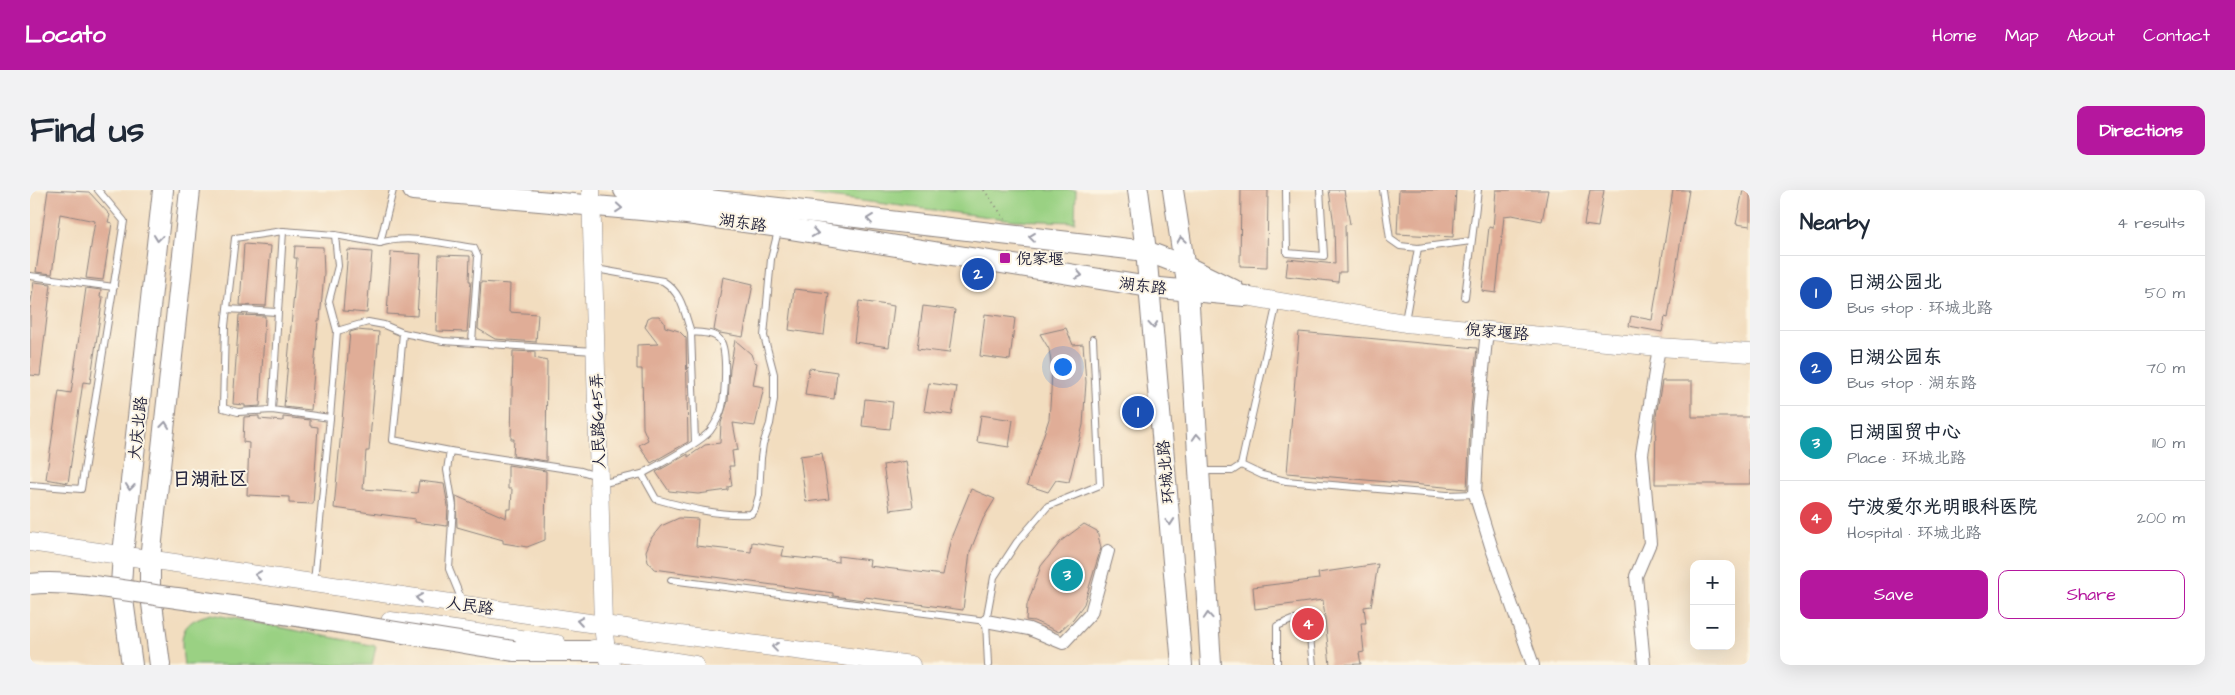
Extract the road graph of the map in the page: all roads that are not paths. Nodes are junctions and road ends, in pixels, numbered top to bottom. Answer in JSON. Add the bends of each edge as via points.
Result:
{"nodes":[{"id":1,"x":98,"y":190,"type":"edge"},
{"id":2,"x":163,"y":190,"type":"edge"},
{"id":3,"x":190,"y":190,"type":"edge"},
{"id":4,"x":393,"y":190,"type":"edge"},
{"id":5,"x":413,"y":190,"type":"edge"},
{"id":6,"x":624,"y":190,"type":"edge"},
{"id":7,"x":1138,"y":190,"type":"edge"},
{"id":8,"x":1173,"y":190,"type":"edge"},
{"id":9,"x":1286,"y":190,"type":"edge"},
{"id":10,"x":1320,"y":190,"type":"edge"},
{"id":11,"x":1383,"y":190,"type":"edge"},
{"id":12,"x":1478,"y":190,"type":"edge"},
{"id":13,"x":591,"y":198,"type":"edge"},
{"id":14,"x":779,"y":227,"type":"junction"},
{"id":15,"x":283,"y":231,"type":"junction"},
{"id":16,"x":335,"y":235,"type":"junction"},
{"id":17,"x":1471,"y":241,"type":"junction"},
{"id":18,"x":380,"y":243,"type":"junction"},
{"id":19,"x":1418,"y":248,"type":"junction"},
{"id":20,"x":1146,"y":251,"type":"junction"},
{"id":21,"x":1185,"y":266,"type":"junction"},
{"id":22,"x":593,"y":269,"type":"junction"},
{"id":23,"x":30,"y":276,"type":"edge"},
{"id":24,"x":114,"y":287,"type":"junction"},
{"id":25,"x":1149,"y":288,"type":"junction"},
{"id":26,"x":1188,"y":290,"type":"junction"},
{"id":27,"x":1245,"y":296,"type":"junction"},
{"id":28,"x":1465,"y":296,"type":"dead end"},
{"id":29,"x":1277,"y":301,"type":"junction"},
{"id":30,"x":227,"y":309,"type":"junction"},
{"id":31,"x":277,"y":312,"type":"junction"},
{"id":32,"x":1405,"y":323,"type":"junction"},
{"id":33,"x":337,"y":330,"type":"junction"},
{"id":34,"x":1487,"y":330,"type":"junction"},
{"id":35,"x":691,"y":332,"type":"junction"},
{"id":36,"x":403,"y":333,"type":"junction"},
{"id":37,"x":1094,"y":339,"type":"dead end"},
{"id":38,"x":472,"y":342,"type":"junction"},
{"id":39,"x":1659,"y":347,"type":"junction"},
{"id":40,"x":595,"y":351,"type":"junction"},
{"id":41,"x":1750,"y":353,"type":"edge"},
{"id":42,"x":272,"y":410,"type":"junction"},
{"id":43,"x":330,"y":418,"type":"junction"},
{"id":44,"x":695,"y":442,"type":"junction"},
{"id":45,"x":450,"y":452,"type":"junction"},
{"id":46,"x":1241,"y":465,"type":"junction"},
{"id":47,"x":1199,"y":471,"type":"junction"},
{"id":48,"x":642,"y":474,"type":"junction"},
{"id":49,"x":599,"y":480,"type":"junction"},
{"id":50,"x":30,"y":485,"type":"edge"},
{"id":51,"x":1476,"y":494,"type":"junction"},
{"id":52,"x":30,"y":542,"type":"edge"},
{"id":53,"x":1108,"y":551,"type":"dead end"},
{"id":54,"x":123,"y":554,"type":"junction"},
{"id":55,"x":150,"y":560,"type":"junction"},
{"id":56,"x":30,"y":574,"type":"edge"},
{"id":57,"x":671,"y":580,"type":"dead end"},
{"id":58,"x":314,"y":583,"type":"junction"},
{"id":59,"x":30,"y":584,"type":"edge"},
{"id":60,"x":121,"y":585,"type":"junction"},
{"id":61,"x":150,"y":588,"type":"junction"},
{"id":62,"x":463,"y":604,"type":"junction"},
{"id":63,"x":986,"y":621,"type":"junction"},
{"id":64,"x":603,"y":625,"type":"junction"},
{"id":65,"x":609,"y":658,"type":"edge"},
{"id":66,"x":132,"y":665,"type":"edge"},
{"id":67,"x":160,"y":665,"type":"edge"},
{"id":68,"x":695,"y":665,"type":"edge"},
{"id":69,"x":910,"y":665,"type":"edge"},
{"id":70,"x":988,"y":665,"type":"edge"},
{"id":71,"x":1182,"y":665,"type":"edge"},
{"id":72,"x":1211,"y":665,"type":"edge"},
{"id":73,"x":1277,"y":665,"type":"edge"},
{"id":74,"x":1313,"y":665,"type":"edge"},
{"id":75,"x":1533,"y":665,"type":"edge"},
{"id":76,"x":1644,"y":665,"type":"edge"}],
"edges":[{"from":1,"to":24,"type":"lane","via":[[124,222]]},
{"from":2,"to":54,"type":"main road","name":"大庆北路","one_way":true},
{"from":55,"to":3,"type":"main road","name":"大庆北路","one_way":true},
{"from":4,"to":18,"type":"lane"},
{"from":5,"to":13,"type":"main road","name":"湖东路"},
{"from":20,"to":6,"type":"main road","name":"湖东路","one_way":true},
{"from":7,"to":20,"type":"main road","name":"环城北路"},
{"from":21,"to":8,"type":"main road","name":"环城北路","one_way":true},
{"from":9,"to":10,"type":"lane","via":[[1288,253],[1324,256]]},
{"from":11,"to":19,"type":"lane","via":[[1390,239],[1400,246]]},
{"from":12,"to":17,"type":"lane"},
{"from":13,"to":14,"type":"main road","name":"湖东路","one_way":true},
{"from":13,"to":22,"type":"main road","name":"人民路645弄"},
{"from":14,"to":25,"type":"main road","name":"湖东路","one_way":true},
{"from":14,"to":48,"type":"lane","via":[[771,259],[764,336],[774,374],[774,399],[762,451],[755,509],[751,514],[732,515],[656,499]]},
{"from":15,"to":16,"type":"lane"},
{"from":15,"to":30,"type":"lane","via":[[235,238]]},
{"from":15,"to":31,"type":"lane"},
{"from":16,"to":18,"type":"lane"},
{"from":16,"to":33,"type":"lane","via":[[338,266],[329,301]]},
{"from":17,"to":19,"type":"lane"},
{"from":17,"to":28,"type":"lane"},
{"from":18,"to":38,"type":"lane","via":[[393,239],[444,242],[474,248],[478,257]]},
{"from":19,"to":32,"type":"lane"},
{"from":20,"to":21,"type":"main road","name":"湖东路"},
{"from":20,"to":25,"type":"main road","name":"环城北路"},
{"from":21,"to":26,"type":"main road","name":"环城北路"},
{"from":21,"to":27,"type":"main road","name":"湖东路"},
{"from":22,"to":35,"type":"lane","via":[[663,281],[671,286],[678,293]]},
{"from":22,"to":40,"type":"main road","name":"人民路645弄"},
{"from":23,"to":24,"type":"lane"},
{"from":24,"to":50,"type":"lane","via":[[81,489]]},
{"from":25,"to":26,"type":"main road","name":"湖东路"},
{"from":25,"to":71,"type":"main road","name":"环城北路","one_way":true},
{"from":26,"to":27,"type":"main road","name":"湖东路"},
{"from":47,"to":26,"type":"main road","name":"环城北路","one_way":true},
{"from":27,"to":29,"type":"main road","name":"倪家堰路"},
{"from":29,"to":32,"type":"main road","name":"倪家堰路"},
{"from":29,"to":46,"type":"lane"},
{"from":30,"to":31,"type":"lane"},
{"from":30,"to":42,"type":"lane","via":[[223,408],[238,412]]},
{"from":31,"to":42,"type":"lane"},
{"from":32,"to":34,"type":"main road","name":"倪家堰路"},
{"from":33,"to":36,"type":"lane","via":[[368,322]]},
{"from":33,"to":43,"type":"lane"},
{"from":34,"to":39,"type":"main road","name":"倪家堰路"},
{"from":34,"to":51,"type":"street","via":[[1479,410]]},
{"from":35,"to":44,"type":"lane"},
{"from":35,"to":44,"type":"lane","via":[[718,338],[724,347],[722,407],[709,432]]},
{"from":36,"to":38,"type":"lane","via":[[443,341]]},
{"from":36,"to":45,"type":"lane","via":[[393,440]]},
{"from":37,"to":63,"type":"lane","via":[[1100,485],[1048,506],[1017,542],[994,577]]},
{"from":38,"to":40,"type":"lane"},
{"from":39,"to":41,"type":"main road","name":"倪家堰路"},
{"from":39,"to":76,"type":"street","via":[[1642,454],[1650,543],[1636,576]]},
{"from":40,"to":49,"type":"main road","name":"人民路645弄"},
{"from":42,"to":43,"type":"lane"},
{"from":43,"to":58,"type":"lane"},
{"from":44,"to":48,"type":"lane"},
{"from":45,"to":49,"type":"lane","via":[[581,471]]},
{"from":45,"to":62,"type":"lane","via":[[447,470],[452,506],[448,569]]},
{"from":46,"to":47,"type":"lane","via":[[1232,471]]},
{"from":46,"to":51,"type":"lane","via":[[1286,481],[1447,495]]},
{"from":72,"to":47,"type":"main road","name":"环城北路","one_way":true},
{"from":48,"to":49,"type":"lane"},
{"from":49,"to":64,"type":"main road","name":"人民路645弄"},
{"from":51,"to":75,"type":"street"},
{"from":52,"to":54,"type":"main road","name":"人民路"},
{"from":53,"to":63,"type":"street","via":[[1091,613],[1063,643],[1029,629]]},
{"from":54,"to":55,"type":"main road","name":"人民路"},
{"from":54,"to":60,"type":"main road","name":"大庆北路"},
{"from":58,"to":55,"type":"main road","name":"人民路","one_way":true},
{"from":55,"to":61,"type":"main road","name":"大庆北路"},
{"from":56,"to":60,"type":"main road","name":"人民路"},
{"from":57,"to":63,"type":"lane"},
{"from":62,"to":58,"type":"main road","name":"人民路","one_way":true},
{"from":59,"to":65,"type":"main road","bridge":true,"via":[[68,584],[285,613],[514,651]]},
{"from":60,"to":61,"type":"main road","name":"人民路"},
{"from":60,"to":66,"type":"main road","name":"大庆北路"},
{"from":61,"to":65,"type":"main road","name":"人民路"},
{"from":61,"to":67,"type":"main road","name":"大庆北路"},
{"from":64,"to":62,"type":"main road","name":"人民路","one_way":true},
{"from":63,"to":70,"type":"lane"},
{"from":64,"to":65,"type":"main road","name":"人民路645弄"},
{"from":69,"to":64,"type":"main road","name":"人民路","one_way":true},
{"from":65,"to":68,"type":"main road","name":"人民路"},
{"from":73,"to":74,"type":"lane","via":[[1277,626],[1292,620],[1308,620]]}]}
